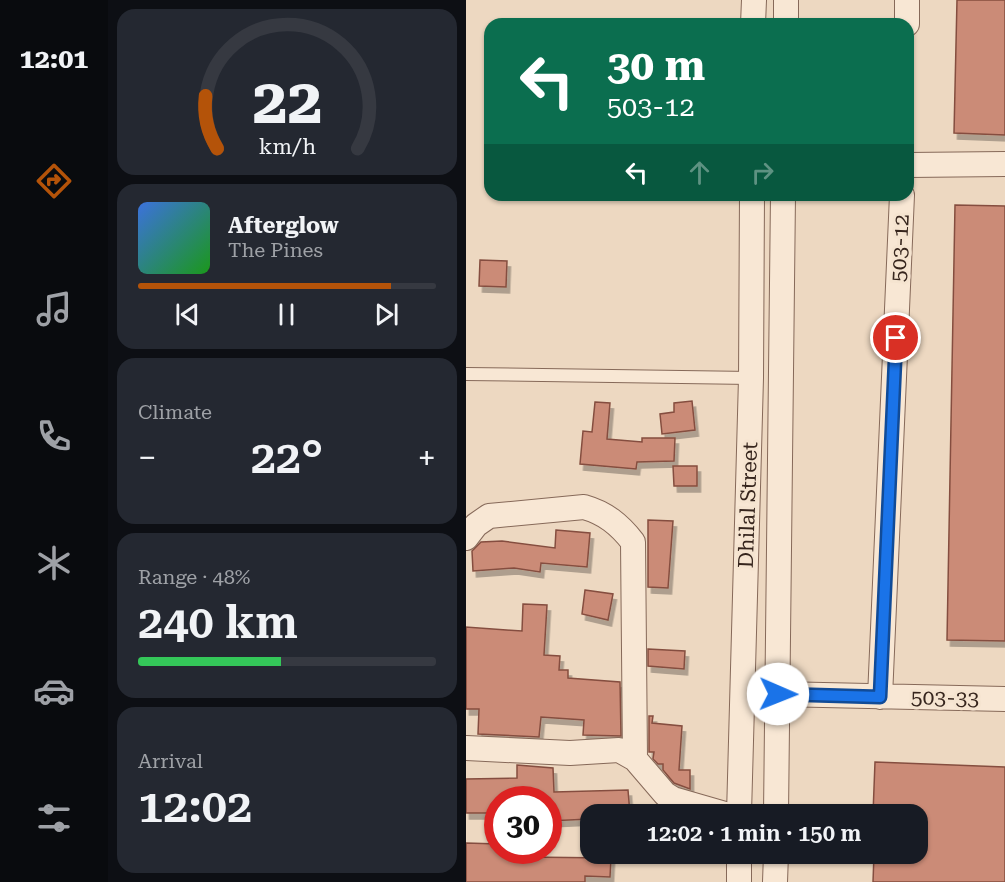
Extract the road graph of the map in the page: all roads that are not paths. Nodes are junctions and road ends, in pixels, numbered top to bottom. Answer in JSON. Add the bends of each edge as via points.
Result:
{"nodes":[{"id":1,"x":754,"y":0,"type":"edge"},
{"id":2,"x":786,"y":0,"type":"edge"},
{"id":3,"x":907,"y":0,"type":"edge"},
{"id":4,"x":753,"y":18,"type":"edge"},
{"id":5,"x":786,"y":18,"type":"edge"},
{"id":6,"x":907,"y":18,"type":"edge"},
{"id":7,"x":1004,"y":164,"type":"edge"},
{"id":8,"x":914,"y":165,"type":"edge"},
{"id":9,"x":752,"y":201,"type":"edge"},
{"id":10,"x":783,"y":201,"type":"edge"},
{"id":11,"x":902,"y":201,"type":"edge"},
{"id":12,"x":466,"y":374,"type":"edge"},
{"id":13,"x":751,"y":378,"type":"junction"},
{"id":14,"x":778,"y":520,"type":"junction"},
{"id":15,"x":747,"y":522,"type":"junction"},
{"id":16,"x":466,"y":538,"type":"edge"},
{"id":17,"x":778,"y":694,"type":"junction"},
{"id":18,"x":880,"y":697,"type":"junction"},
{"id":19,"x":1004,"y":699,"type":"edge"},
{"id":20,"x":466,"y":748,"type":"edge"},
{"id":21,"x":635,"y":759,"type":"junction"},
{"id":22,"x":688,"y":804,"type":"edge"},
{"id":23,"x":739,"y":804,"type":"edge"},
{"id":24,"x":776,"y":804,"type":"edge"},
{"id":25,"x":739,"y":864,"type":"edge"},
{"id":26,"x":775,"y":864,"type":"edge"},
{"id":27,"x":739,"y":882,"type":"edge"},
{"id":28,"x":775,"y":882,"type":"edge"}],
"edges":[{"from":1,"to":4,"type":"street"},
{"from":2,"to":5,"type":"street"},
{"from":3,"to":6,"type":"street"},
{"from":7,"to":8,"type":"street"},
{"from":9,"to":13,"type":"street","name":"Dhilal Street"},
{"from":10,"to":14,"type":"street","name":"Dhilal Street"},
{"from":11,"to":18,"type":"street","name":"503-12"},
{"from":12,"to":13,"type":"lane"},
{"from":13,"to":15,"type":"street","name":"Dhilal Street"},
{"from":14,"to":15,"type":"street"},
{"from":14,"to":17,"type":"street","name":"Dhilal Street"},
{"from":15,"to":23,"type":"street","name":"Dhilal Street"},
{"from":16,"to":21,"type":"street","via":[[489,516],[584,507],[612,520],[633,542]]},
{"from":17,"to":18,"type":"street","name":"503-33"},
{"from":17,"to":24,"type":"street","name":"Dhilal Street"},
{"from":18,"to":19,"type":"street","name":"503-33"},
{"from":20,"to":21,"type":"street","via":[[570,753],[610,749]]},
{"from":21,"to":22,"type":"street","via":[[665,794]]},
{"from":25,"to":27,"type":"street"},
{"from":26,"to":28,"type":"street"}]}
